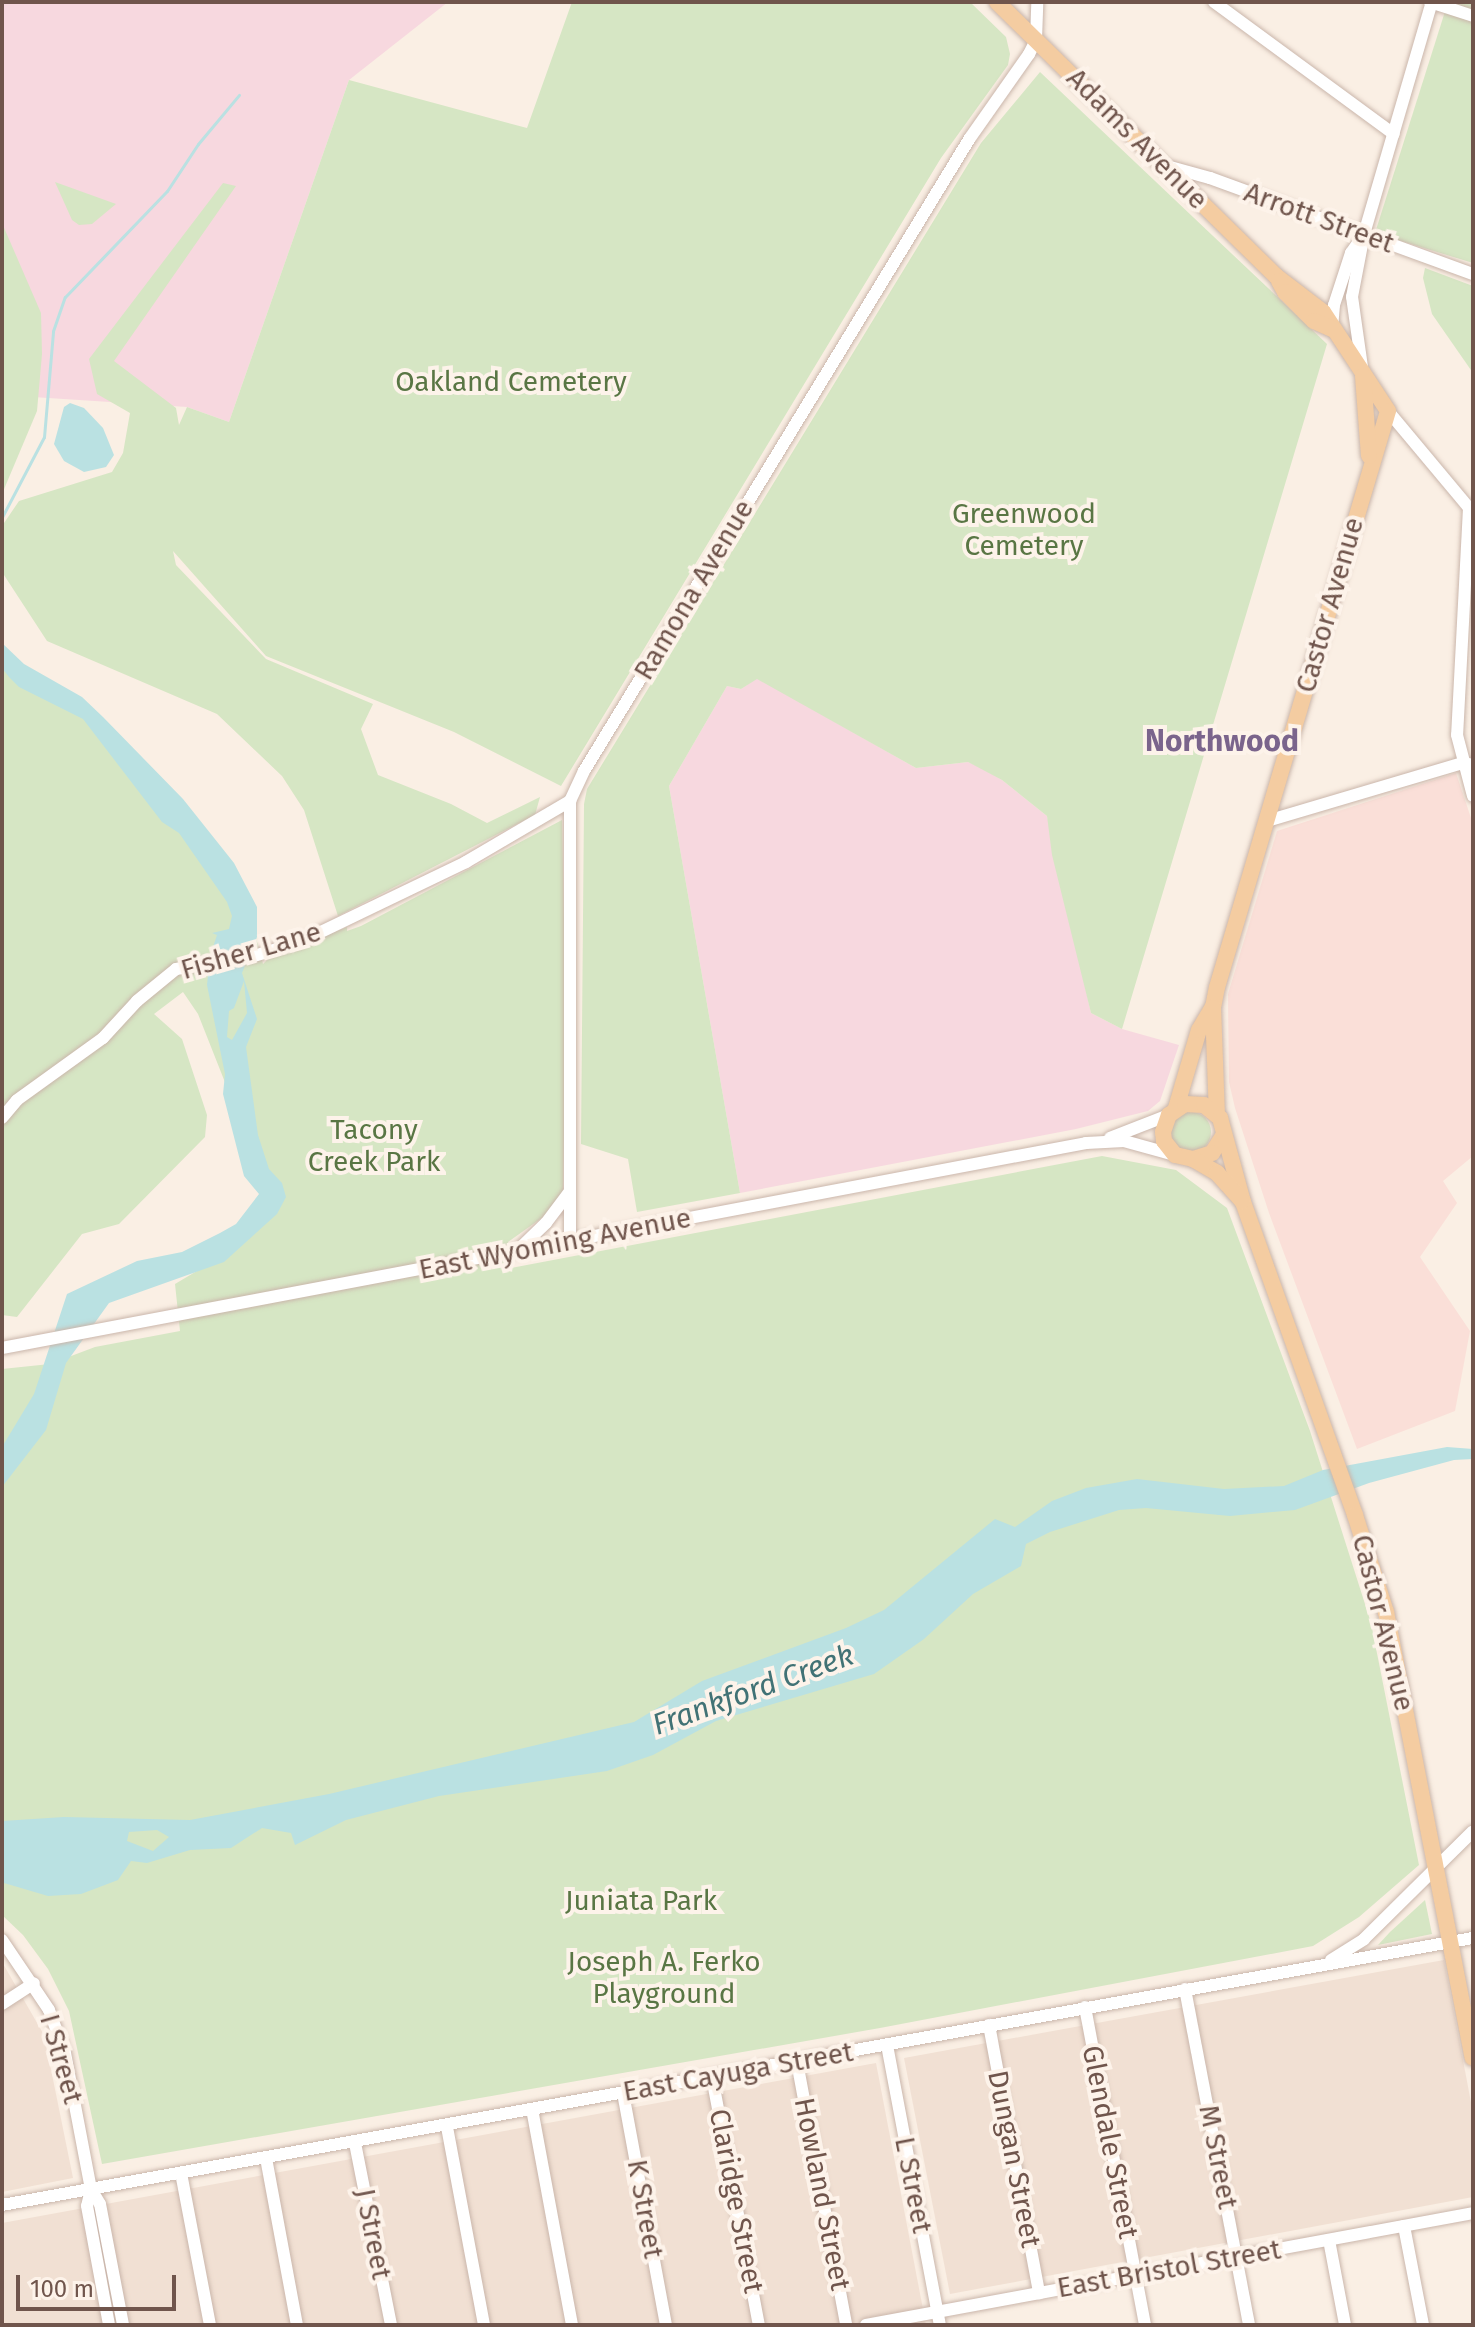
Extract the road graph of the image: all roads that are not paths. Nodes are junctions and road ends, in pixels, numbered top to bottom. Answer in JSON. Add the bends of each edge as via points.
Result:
{"nodes":[{"id":1,"x":997,"y":2,"type":"edge"},
{"id":2,"x":1037,"y":2,"type":"edge"},
{"id":3,"x":1214,"y":2,"type":"edge"},
{"id":4,"x":1431,"y":2,"type":"edge"},
{"id":5,"x":1473,"y":16,"type":"edge"},
{"id":6,"x":1036,"y":40,"type":"junction"},
{"id":7,"x":1394,"y":134,"type":"junction"},
{"id":8,"x":1163,"y":165,"type":"junction"},
{"id":9,"x":1364,"y":234,"type":"junction"},
{"id":10,"x":1473,"y":274,"type":"edge"},
{"id":11,"x":1332,"y":329,"type":"junction"},
{"id":12,"x":1363,"y":374,"type":"junction"},
{"id":13,"x":1388,"y":411,"type":"junction"},
{"id":14,"x":1368,"y":479,"type":"junction"},
{"id":15,"x":1468,"y":764,"type":"edge"},
{"id":16,"x":1473,"y":796,"type":"edge"},
{"id":17,"x":570,"y":801,"type":"junction"},
{"id":18,"x":1267,"y":821,"type":"junction"},
{"id":19,"x":1213,"y":1007,"type":"junction"},
{"id":20,"x":1173,"y":1112,"type":"junction"},
{"id":21,"x":1217,"y":1115,"type":"junction"},
{"id":22,"x":2,"y":1118,"type":"edge"},
{"id":23,"x":1223,"y":1136,"type":"junction"},
{"id":24,"x":1107,"y":1140,"type":"junction"},
{"id":25,"x":1175,"y":1155,"type":"junction"},
{"id":26,"x":1193,"y":1159,"type":"junction"},
{"id":27,"x":570,"y":1189,"type":"junction"},
{"id":28,"x":1243,"y":1202,"type":"junction"},
{"id":29,"x":570,"y":1241,"type":"junction"},
{"id":30,"x":517,"y":1251,"type":"junction"},
{"id":31,"x":2,"y":1348,"type":"edge"},
{"id":32,"x":1473,"y":1831,"type":"edge"},
{"id":33,"x":1437,"y":1866,"type":"junction"},
{"id":34,"x":1473,"y":1938,"type":"edge"},
{"id":35,"x":2,"y":1940,"type":"edge"},
{"id":36,"x":1452,"y":1942,"type":"junction"},
{"id":37,"x":1327,"y":1963,"type":"junction"},
{"id":38,"x":34,"y":1983,"type":"junction"},
{"id":39,"x":1185,"y":1989,"type":"junction"},
{"id":40,"x":2,"y":2004,"type":"edge"},
{"id":41,"x":1085,"y":2007,"type":"junction"},
{"id":42,"x":989,"y":2025,"type":"junction"},
{"id":43,"x":887,"y":2045,"type":"junction"},
{"id":44,"x":1473,"y":2058,"type":"edge"},
{"id":45,"x":797,"y":2062,"type":"junction"},
{"id":46,"x":712,"y":2077,"type":"junction"},
{"id":47,"x":623,"y":2093,"type":"junction"},
{"id":48,"x":532,"y":2109,"type":"junction"},
{"id":49,"x":447,"y":2127,"type":"junction"},
{"id":50,"x":355,"y":2143,"type":"junction"},
{"id":51,"x":266,"y":2158,"type":"junction"},
{"id":52,"x":181,"y":2173,"type":"junction"},
{"id":53,"x":91,"y":2189,"type":"junction"},
{"id":54,"x":2,"y":2205,"type":"edge"},
{"id":55,"x":1473,"y":2213,"type":"edge"},
{"id":56,"x":1404,"y":2226,"type":"junction"},
{"id":57,"x":1329,"y":2240,"type":"junction"},
{"id":58,"x":1237,"y":2257,"type":"junction"},
{"id":59,"x":1135,"y":2275,"type":"junction"},
{"id":60,"x":1039,"y":2293,"type":"junction"},
{"id":61,"x":939,"y":2318,"type":"edge"},
{"id":62,"x":109,"y":2325,"type":"edge"},
{"id":63,"x":123,"y":2325,"type":"edge"},
{"id":64,"x":210,"y":2325,"type":"edge"},
{"id":65,"x":297,"y":2325,"type":"edge"},
{"id":66,"x":391,"y":2325,"type":"edge"},
{"id":67,"x":484,"y":2325,"type":"edge"},
{"id":68,"x":572,"y":2325,"type":"edge"},
{"id":69,"x":666,"y":2325,"type":"edge"},
{"id":70,"x":759,"y":2325,"type":"edge"},
{"id":71,"x":846,"y":2325,"type":"edge"},
{"id":72,"x":866,"y":2325,"type":"edge"},
{"id":73,"x":1145,"y":2325,"type":"edge"},
{"id":74,"x":1249,"y":2325,"type":"edge"},
{"id":75,"x":1345,"y":2325,"type":"edge"},
{"id":76,"x":1423,"y":2325,"type":"edge"}],
"edges":[{"from":1,"to":6,"type":"main road","name":"Adams Avenue"},
{"from":2,"to":6,"type":"street"},
{"from":3,"to":7,"type":"street"},
{"from":4,"to":5,"type":"street"},
{"from":4,"to":7,"type":"street","name":"Castor Avenue"},
{"from":6,"to":8,"type":"main road","name":"Adams Avenue"},
{"from":6,"to":17,"type":"street","name":"Ramona Avenue","via":[[970,138]]},
{"from":7,"to":9,"type":"street","name":"Castor Avenue"},
{"from":8,"to":9,"type":"street","name":"Arrott Street"},
{"from":8,"to":11,"type":"main road","name":"Adams Avenue","via":[[1314,321]]},
{"from":9,"to":10,"type":"street","name":"Arrott Street"},
{"from":9,"to":11,"type":"street","name":"Castor Avenue","via":[[1351,253]]},
{"from":9,"to":12,"type":"street","name":"Castor Avenue","via":[[1352,297]]},
{"from":11,"to":12,"type":"main road","name":"Adams Avenue"},
{"from":12,"to":13,"type":"main road","name":"Adams Avenue"},
{"from":12,"to":14,"type":"main road","name":"Castor Avenue"},
{"from":13,"to":14,"type":"main road","name":"Castor Avenue"},
{"from":13,"to":15,"type":"street","name":"Adams Avenue","via":[[1469,508],[1457,735]]},
{"from":14,"to":18,"type":"main road","name":"Castor Avenue"},
{"from":15,"to":16,"type":"street","name":"Adams Avenue"},
{"from":15,"to":18,"type":"street"},
{"from":17,"to":22,"type":"street","name":"Fisher Lane","via":[[466,862],[300,942],[176,969],[103,1038],[17,1100]]},
{"from":17,"to":27,"type":"street","name":"Ramona Avenue"},
{"from":18,"to":19,"type":"main road","name":"Castor Avenue"},
{"from":19,"to":20,"type":"main road","name":"Castor Avenue","via":[[1199,1030]]},
{"from":19,"to":21,"type":"main road","name":"Castor Avenue"},
{"from":20,"to":21,"type":"main road","via":[[1195,1103]]},
{"from":20,"to":24,"type":"street","name":"East Wyoming Avenue"},
{"from":20,"to":25,"type":"main road","via":[[1163,1132]]},
{"from":21,"to":23,"type":"main road"},
{"from":23,"to":26,"type":"main road","via":[[1212,1153]]},
{"from":23,"to":28,"type":"main road","name":"Castor Avenue"},
{"from":24,"to":25,"type":"street","name":"East Wyoming Avenue"},
{"from":24,"to":29,"type":"street","name":"East Wyoming Avenue"},
{"from":25,"to":26,"type":"main road"},
{"from":26,"to":28,"type":"main road","name":"Castor Avenue","via":[[1217,1173]]},
{"from":27,"to":29,"type":"street","name":"Ramona Avenue"},
{"from":27,"to":30,"type":"street"},
{"from":28,"to":33,"type":"main road","name":"Castor Avenue","via":[[1386,1612]]},
{"from":29,"to":30,"type":"street","name":"East Wyoming Avenue"},
{"from":30,"to":31,"type":"street","name":"East Wyoming Avenue"},
{"from":32,"to":33,"type":"street"},
{"from":33,"to":36,"type":"main road","name":"Castor Avenue"},
{"from":33,"to":37,"type":"street","via":[[1364,1939]]},
{"from":34,"to":36,"type":"street","name":"East Cayuga Street"},
{"from":35,"to":38,"type":"street","name":"I Street"},
{"from":36,"to":37,"type":"street","name":"East Cayuga Street"},
{"from":36,"to":44,"type":"main road","name":"Castor Avenue"},
{"from":37,"to":39,"type":"street","name":"East Cayuga Street"},
{"from":38,"to":40,"type":"street"},
{"from":38,"to":53,"type":"street","name":"I Street","via":[[65,2053]]},
{"from":39,"to":41,"type":"street","name":"East Cayuga Street"},
{"from":39,"to":58,"type":"street","name":"M Street"},
{"from":41,"to":42,"type":"street","name":"East Cayuga Street"},
{"from":41,"to":59,"type":"street","name":"Glendale Street"},
{"from":42,"to":43,"type":"street","name":"East Cayuga Street"},
{"from":42,"to":60,"type":"street","name":"Dungan Street"},
{"from":43,"to":45,"type":"street","name":"East Cayuga Street"},
{"from":43,"to":61,"type":"street","name":"L Street"},
{"from":45,"to":46,"type":"street","name":"East Cayuga Street"},
{"from":45,"to":71,"type":"street","name":"Howland Street"},
{"from":46,"to":47,"type":"street","name":"East Cayuga Street"},
{"from":46,"to":70,"type":"street","name":"Claridge Street"},
{"from":47,"to":48,"type":"street","name":"East Cayuga Street"},
{"from":47,"to":69,"type":"street","name":"K Street"},
{"from":48,"to":49,"type":"street","name":"East Cayuga Street"},
{"from":48,"to":68,"type":"street"},
{"from":49,"to":50,"type":"street","name":"East Cayuga Street"},
{"from":49,"to":67,"type":"street"},
{"from":50,"to":51,"type":"street","name":"East Cayuga Street"},
{"from":50,"to":66,"type":"street","name":"J Street"},
{"from":51,"to":52,"type":"street","name":"East Cayuga Street"},
{"from":51,"to":65,"type":"street"},
{"from":52,"to":53,"type":"street","name":"East Cayuga Street"},
{"from":52,"to":64,"type":"street"},
{"from":53,"to":54,"type":"street","name":"East Cayuga Street"},
{"from":53,"to":62,"type":"street","name":"I Street","via":[[87,2206]]},
{"from":53,"to":63,"type":"street","name":"I Street","via":[[100,2204]]},
{"from":55,"to":56,"type":"street","name":"East Bristol Street"},
{"from":56,"to":57,"type":"street","name":"East Bristol Street"},
{"from":56,"to":76,"type":"street"},
{"from":57,"to":58,"type":"street","name":"East Bristol Street"},
{"from":57,"to":75,"type":"street"},
{"from":58,"to":59,"type":"street","name":"East Bristol Street"},
{"from":58,"to":74,"type":"street","name":"M Street"},
{"from":59,"to":60,"type":"street","name":"East Bristol Street"},
{"from":59,"to":73,"type":"street","name":"Glendale Street"},
{"from":60,"to":61,"type":"street","name":"East Bristol Street"},
{"from":61,"to":72,"type":"street","name":"East Bristol Street"}]}
